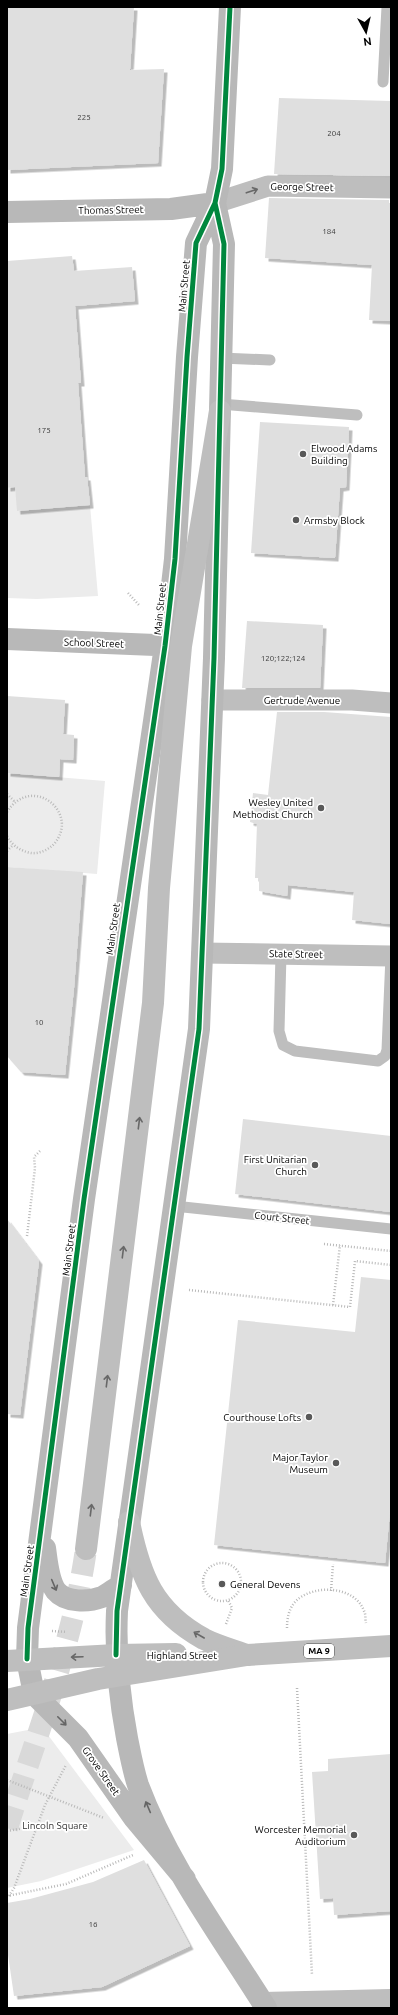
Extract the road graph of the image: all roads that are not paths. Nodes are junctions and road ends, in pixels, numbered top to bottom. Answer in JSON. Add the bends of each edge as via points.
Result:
{"nodes":[{"id":1,"x":230,"y":7,"type":"edge"},
{"id":2,"x":387,"y":7,"type":"edge"},
{"id":3,"x":382,"y":82,"type":"dead end"},
{"id":4,"x":391,"y":188,"type":"edge"},
{"id":5,"x":215,"y":203,"type":"junction"},
{"id":6,"x":7,"y":212,"type":"edge"},
{"id":7,"x":221,"y":358,"type":"junction"},
{"id":8,"x":270,"y":360,"type":"dead end"},
{"id":9,"x":220,"y":408,"type":"junction"},
{"id":10,"x":357,"y":415,"type":"dead end"},
{"id":11,"x":7,"y":639,"type":"edge"},
{"id":12,"x":173,"y":646,"type":"junction"},
{"id":13,"x":212,"y":700,"type":"junction"},
{"id":14,"x":391,"y":702,"type":"edge"},
{"id":15,"x":202,"y":953,"type":"junction"},
{"id":16,"x":281,"y":954,"type":"junction"},
{"id":17,"x":391,"y":956,"type":"edge"},
{"id":18,"x":174,"y":1206,"type":"junction"},
{"id":19,"x":391,"y":1229,"type":"edge"},
{"id":20,"x":129,"y":1522,"type":"junction"},
{"id":21,"x":42,"y":1534,"type":"junction"},
{"id":22,"x":86,"y":1549,"type":"tunnel mouth"},
{"id":23,"x":121,"y":1585,"type":"junction"},
{"id":24,"x":391,"y":1646,"type":"edge"},
{"id":25,"x":247,"y":1656,"type":"junction"},
{"id":26,"x":17,"y":1660,"type":"edge"},
{"id":27,"x":117,"y":1665,"type":"junction"},
{"id":28,"x":34,"y":1694,"type":"junction"},
{"id":29,"x":7,"y":1700,"type":"edge"},
{"id":30,"x":185,"y":1879,"type":"junction"},
{"id":31,"x":391,"y":2000,"type":"edge"},
{"id":32,"x":265,"y":2006,"type":"edge"}],
"edges":[{"from":1,"to":5,"type":"main road","name":"Main Street","via":[[222,169]]},
{"from":2,"to":3,"type":"lane"},
{"from":5,"to":4,"type":"street","name":"George Street","one_way":true,"via":[[268,186]]},
{"from":5,"to":6,"type":"main road","name":"Thomas Street","via":[[171,209]]},
{"from":5,"to":7,"type":"main road","name":"Main Street","via":[[224,244]]},
{"from":5,"to":12,"type":"main road","name":"Main Street","via":[[196,243],[175,559]]},
{"from":7,"to":8,"type":"lane"},
{"from":7,"to":9,"type":"main road","name":"Main Street"},
{"from":9,"to":10,"type":"lane"},
{"from":9,"to":12,"type":"main road"},
{"from":9,"to":13,"type":"main road","name":"Main Street"},
{"from":11,"to":12,"type":"main road","name":"School Street"},
{"from":12,"to":21,"type":"main road","name":"Main Street","via":[[84,1199]]},
{"from":22,"to":12,"type":"main road","one_way":true,"via":[[153,1003]]},
{"from":13,"to":14,"type":"street","name":"Gertrude Avenue"},
{"from":13,"to":15,"type":"main road","name":"Main Street"},
{"from":15,"to":16,"type":"street","name":"State Street"},
{"from":15,"to":18,"type":"main road","name":"Main Street","via":[[199,1029]]},
{"from":16,"to":17,"type":"street","name":"State Street"},
{"from":16,"to":17,"type":"lane","via":[[279,1031],[283,1045],[295,1051],[378,1061],[385,1056],[387,1050]]},
{"from":18,"to":19,"type":"lane","name":"Court Street"},
{"from":18,"to":20,"type":"main road","name":"Main Street"},
{"from":20,"to":23,"type":"main road","name":"Main Street"},
{"from":25,"to":20,"type":"main road","one_way":true,"via":[[206,1639],[187,1628],[168,1612],[145,1580]]},
{"from":21,"to":23,"type":"main road","one_way":true,"via":[[51,1581],[56,1591],[69,1599],[88,1601],[103,1596]]},
{"from":21,"to":26,"type":"main road","name":"Main Street","via":[[28,1628]]},
{"from":23,"to":27,"type":"main road","name":"Main Street","via":[[117,1611]]},
{"from":24,"to":25,"type":"main road","name":"Highland Street","number":"MA 9"},
{"from":25,"to":27,"type":"main road","name":"Highland Street","number":"MA 9"},
{"from":27,"to":26,"type":"main road","number":"MA 9","one_way":true},
{"from":26,"to":28,"type":"main road"},
{"from":27,"to":28,"type":"main road","number":"MA 9"},
{"from":30,"to":27,"type":"main road","name":"Grove Street","one_way":true,"via":[[150,1814],[138,1784],[128,1745]]},
{"from":28,"to":29,"type":"main road","number":"MA 9"},
{"from":28,"to":30,"type":"main road","name":"Grove Street","one_way":true,"via":[[78,1738],[134,1818]]},
{"from":30,"to":32,"type":"main road","name":"Grove Street"},
{"from":31,"to":32,"type":"main road"}]}
